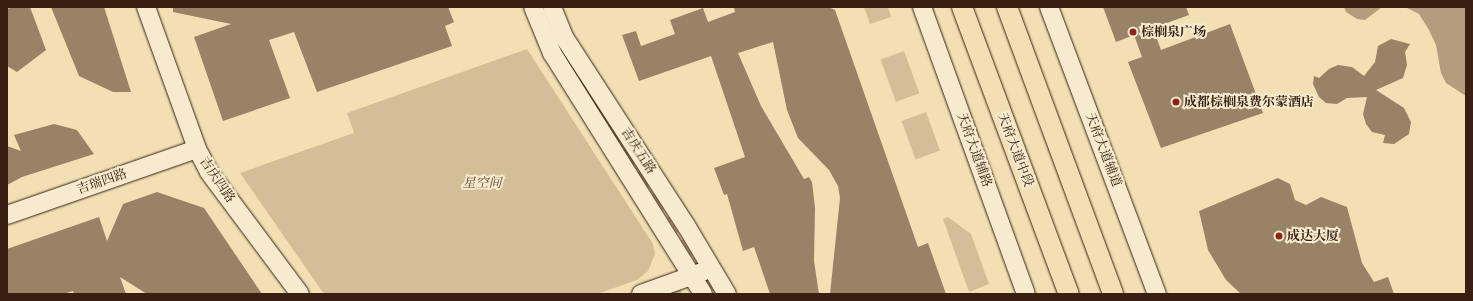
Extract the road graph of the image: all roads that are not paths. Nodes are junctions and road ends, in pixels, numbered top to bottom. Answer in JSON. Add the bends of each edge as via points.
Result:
{"nodes":[{"id":1,"x":146,"y":7,"type":"edge"},
{"id":2,"x":533,"y":7,"type":"edge"},
{"id":3,"x":552,"y":7,"type":"edge"},
{"id":4,"x":922,"y":7,"type":"edge"},
{"id":5,"x":962,"y":7,"type":"edge"},
{"id":6,"x":1007,"y":7,"type":"edge"},
{"id":7,"x":1049,"y":7,"type":"edge"},
{"id":8,"x":197,"y":149,"type":"junction"},
{"id":9,"x":7,"y":215,"type":"edge"},
{"id":10,"x":712,"y":268,"type":"junction"},
{"id":11,"x":692,"y":276,"type":"junction"},
{"id":12,"x":724,"y":289,"type":"edge"},
{"id":13,"x":700,"y":293,"type":"edge"},
{"id":14,"x":300,"y":294,"type":"edge"},
{"id":15,"x":641,"y":294,"type":"edge"},
{"id":16,"x":1026,"y":294,"type":"edge"},
{"id":17,"x":1069,"y":294,"type":"edge"},
{"id":18,"x":1113,"y":294,"type":"edge"},
{"id":19,"x":1156,"y":294,"type":"edge"}],
"edges":[{"from":1,"to":8,"type":"street","name":"吉庆四路"},
{"from":2,"to":11,"type":"street","name":"吉庆五路","via":[[552,53]]},
{"from":3,"to":10,"type":"street","name":"吉庆五路","via":[[564,37]]},
{"from":4,"to":16,"type":"street","name":"天府大道辅路"},
{"from":5,"to":17,"type":"main road","name":"天府大道中段"},
{"from":6,"to":18,"type":"main road"},
{"from":7,"to":19,"type":"street","name":"天府大道辅道"},
{"from":8,"to":9,"type":"street","name":"吉瑞四路"},
{"from":8,"to":14,"type":"street","name":"吉庆四路","via":[[209,172]]},
{"from":10,"to":11,"type":"street"},
{"from":10,"to":12,"type":"street","name":"吉庆五路"},
{"from":11,"to":13,"type":"street","name":"吉庆五路"},
{"from":11,"to":15,"type":"street"},
{"from":12,"to":13,"type":"street"}]}
